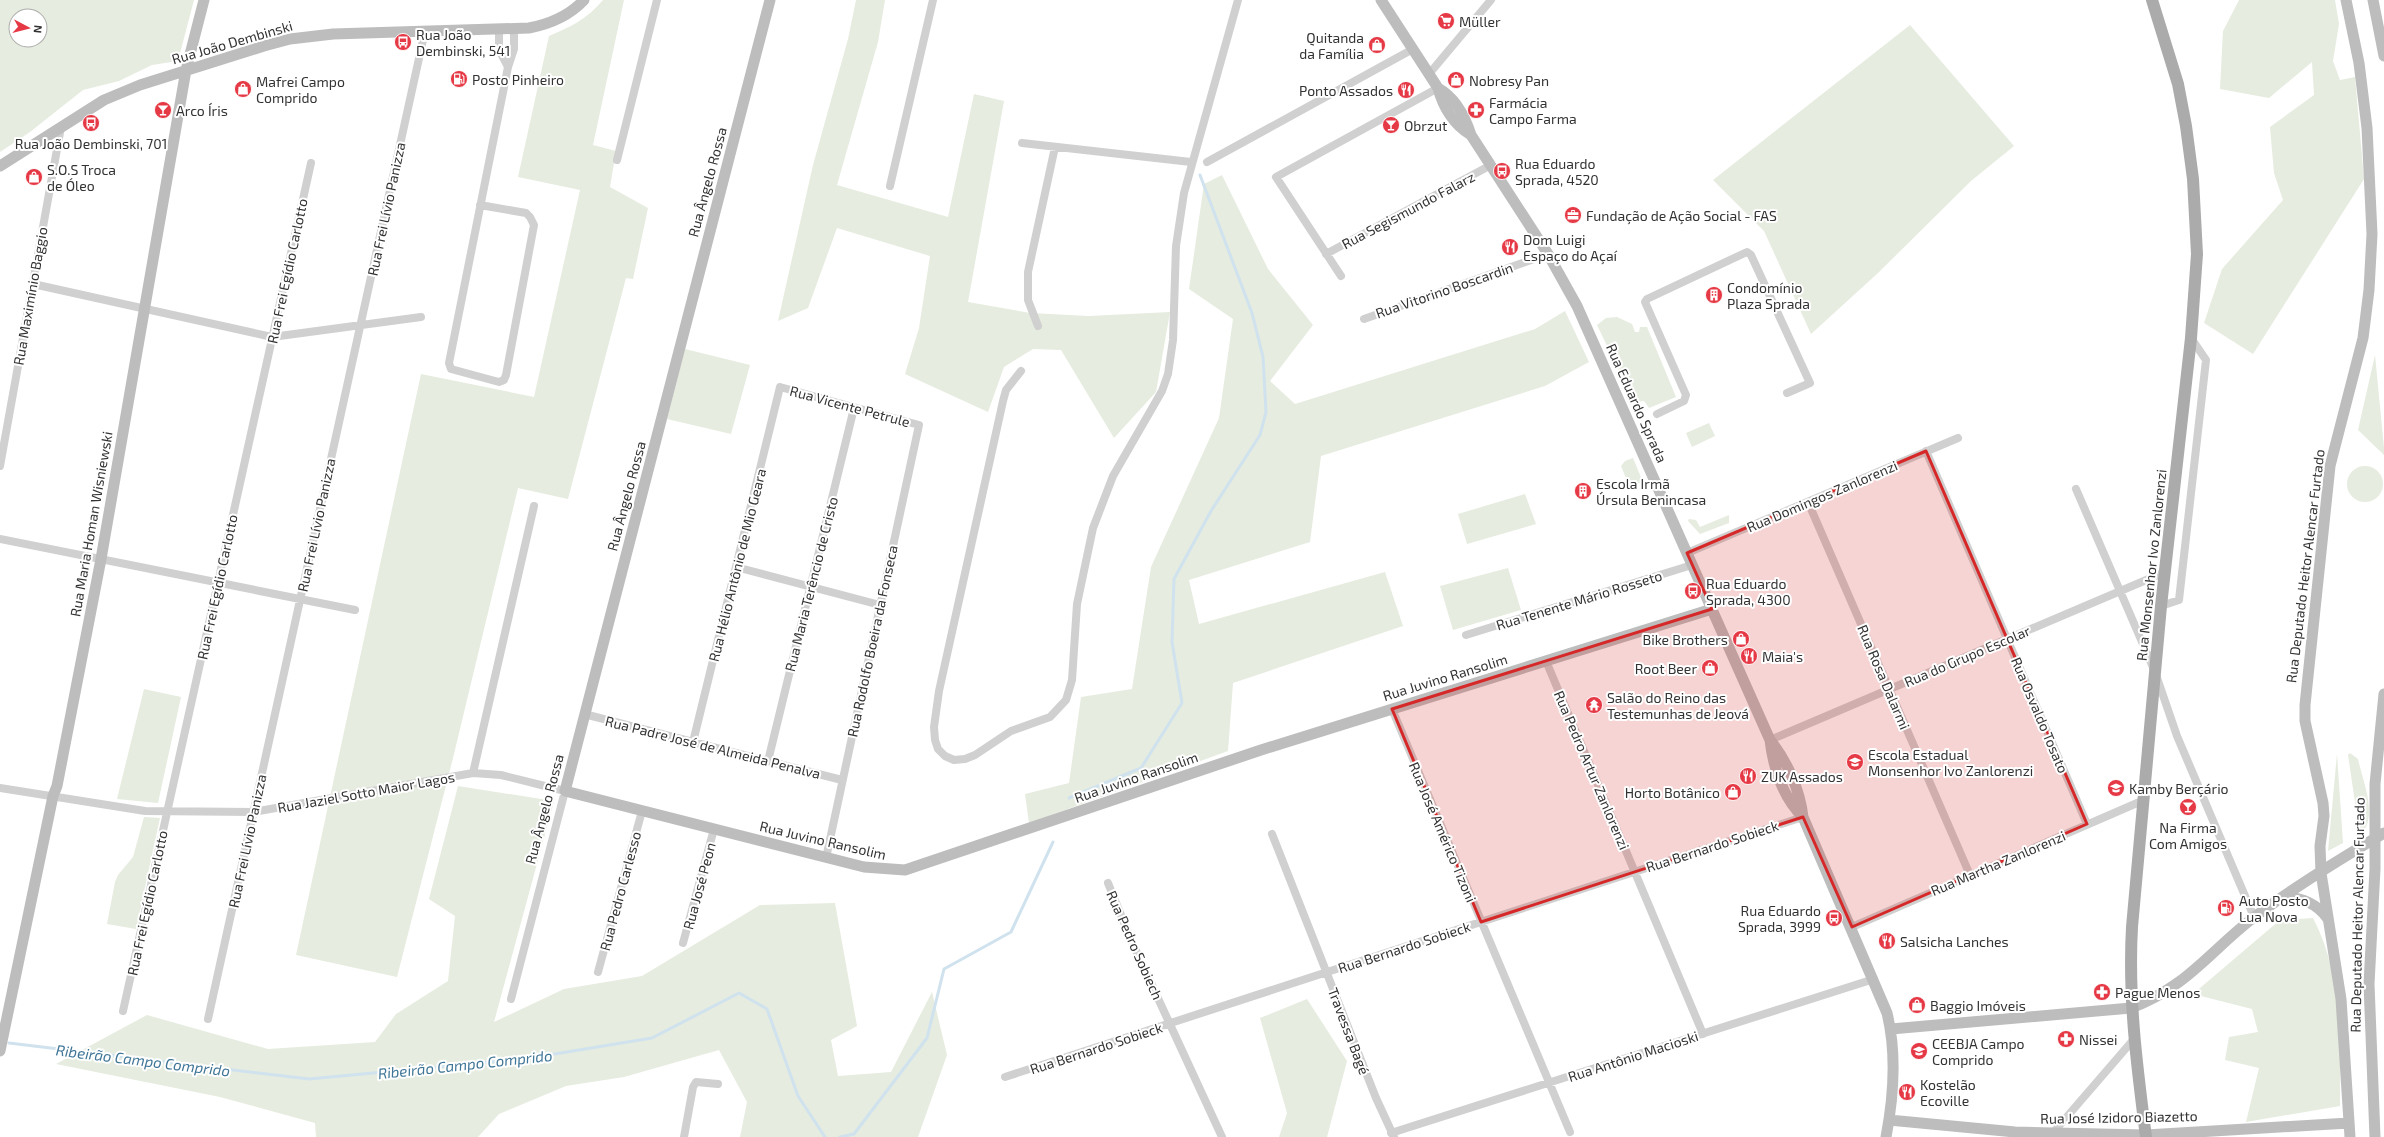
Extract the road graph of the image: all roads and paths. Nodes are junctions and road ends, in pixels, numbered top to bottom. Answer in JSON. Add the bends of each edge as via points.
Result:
{"nodes":[{"id":1,"x":204,"y":0,"type":"edge"},
{"id":2,"x":584,"y":0,"type":"edge"},
{"id":3,"x":657,"y":0,"type":"edge"},
{"id":4,"x":770,"y":0,"type":"edge"},
{"id":5,"x":933,"y":0,"type":"edge"},
{"id":6,"x":1238,"y":0,"type":"edge"},
{"id":7,"x":1381,"y":0,"type":"edge"},
{"id":8,"x":1491,"y":0,"type":"edge"},
{"id":9,"x":2152,"y":0,"type":"edge"},
{"id":10,"x":2346,"y":0,"type":"edge"},
{"id":11,"x":2373,"y":0,"type":"edge"},
{"id":12,"x":514,"y":29,"type":"junction"},
{"id":13,"x":499,"y":30,"type":"junction"},
{"id":14,"x":425,"y":31,"type":"junction"},
{"id":15,"x":1413,"y":49,"type":"junction"},
{"id":16,"x":2384,"y":56,"type":"edge"},
{"id":17,"x":508,"y":67,"type":"junction"},
{"id":18,"x":186,"y":70,"type":"junction"},
{"id":19,"x":1429,"y":74,"type":"junction"},
{"id":20,"x":1438,"y":88,"type":"junction"},
{"id":21,"x":61,"y":127,"type":"junction"},
{"id":22,"x":1022,"y":143,"type":"dead end"},
{"id":23,"x":1055,"y":147,"type":"junction"},
{"id":24,"x":618,"y":160,"type":"dead end"},
{"id":25,"x":1191,"y":162,"type":"junction"},
{"id":26,"x":1207,"y":162,"type":"dead end"},
{"id":27,"x":311,"y":163,"type":"dead end"},
{"id":28,"x":1491,"y":165,"type":"junction"},
{"id":29,"x":0,"y":166,"type":"edge"},
{"id":30,"x":890,"y":186,"type":"dead end"},
{"id":31,"x":480,"y":205,"type":"junction"},
{"id":32,"x":1326,"y":254,"type":"junction"},
{"id":33,"x":1548,"y":254,"type":"junction"},
{"id":34,"x":1341,"y":276,"type":"dead end"},
{"id":35,"x":33,"y":284,"type":"junction"},
{"id":36,"x":145,"y":309,"type":"junction"},
{"id":37,"x":421,"y":317,"type":"dead end"},
{"id":38,"x":1364,"y":319,"type":"dead end"},
{"id":39,"x":360,"y":325,"type":"junction"},
{"id":40,"x":1038,"y":326,"type":"dead end"},
{"id":41,"x":272,"y":337,"type":"junction"},
{"id":42,"x":2190,"y":338,"type":"junction"},
{"id":43,"x":1021,"y":371,"type":"dead end"},
{"id":44,"x":780,"y":387,"type":"joint"},
{"id":45,"x":1787,"y":393,"type":"dead end"},
{"id":46,"x":854,"y":408,"type":"junction"},
{"id":47,"x":1657,"y":414,"type":"dead end"},
{"id":48,"x":919,"y":425,"type":"joint"},
{"id":49,"x":1958,"y":438,"type":"dead end"},
{"id":50,"x":1926,"y":451,"type":"junction"},
{"id":51,"x":0,"y":466,"type":"edge"},
{"id":52,"x":2076,"y":489,"type":"dead end"},
{"id":53,"x":1808,"y":502,"type":"junction"},
{"id":54,"x":534,"y":506,"type":"dead end"},
{"id":55,"x":0,"y":539,"type":"edge"},
{"id":56,"x":1687,"y":553,"type":"junction"},
{"id":57,"x":101,"y":559,"type":"junction"},
{"id":58,"x":1692,"y":565,"type":"junction"},
{"id":59,"x":736,"y":567,"type":"junction"},
{"id":60,"x":2165,"y":572,"type":"junction"},
{"id":61,"x":218,"y":583,"type":"junction"},
{"id":62,"x":810,"y":587,"type":"junction"},
{"id":63,"x":2120,"y":591,"type":"junction"},
{"id":64,"x":300,"y":599,"type":"junction"},
{"id":65,"x":880,"y":605,"type":"junction"},
{"id":66,"x":2161,"y":606,"type":"junction"},
{"id":67,"x":1712,"y":609,"type":"junction"},
{"id":68,"x":355,"y":610,"type":"dead end"},
{"id":69,"x":1466,"y":635,"type":"dead end"},
{"id":70,"x":2007,"y":639,"type":"junction"},
{"id":71,"x":1546,"y":661,"type":"junction"},
{"id":72,"x":2155,"y":672,"type":"junction"},
{"id":73,"x":1890,"y":689,"type":"junction"},
{"id":74,"x":2384,"y":694,"type":"edge"},
{"id":75,"x":1392,"y":709,"type":"junction"},
{"id":76,"x":584,"y":714,"type":"junction"},
{"id":77,"x":1770,"y":740,"type":"junction"},
{"id":78,"x":693,"y":742,"type":"junction"},
{"id":79,"x":768,"y":761,"type":"junction"},
{"id":80,"x":473,"y":773,"type":"junction"},
{"id":81,"x":842,"y":780,"type":"junction"},
{"id":82,"x":2375,"y":784,"type":"junction"},
{"id":83,"x":0,"y":788,"type":"edge"},
{"id":84,"x":565,"y":791,"type":"junction"},
{"id":85,"x":52,"y":796,"type":"junction"},
{"id":86,"x":2384,"y":796,"type":"edge"},
{"id":87,"x":2144,"y":800,"type":"junction"},
{"id":88,"x":642,"y":810,"type":"junction"},
{"id":89,"x":253,"y":812,"type":"junction"},
{"id":90,"x":167,"y":813,"type":"junction"},
{"id":91,"x":1803,"y":817,"type":"junction"},
{"id":92,"x":2087,"y":824,"type":"junction"},
{"id":93,"x":714,"y":829,"type":"junction"},
{"id":94,"x":1272,"y":834,"type":"dead end"},
{"id":95,"x":2380,"y":836,"type":"edge"},
{"id":96,"x":826,"y":858,"type":"junction"},
{"id":97,"x":1635,"y":872,"type":"junction"},
{"id":98,"x":2321,"y":873,"type":"junction"},
{"id":99,"x":1970,"y":875,"type":"junction"},
{"id":100,"x":1108,"y":883,"type":"dead end"},
{"id":101,"x":2284,"y":896,"type":"junction"},
{"id":102,"x":2254,"y":917,"type":"junction"},
{"id":103,"x":2328,"y":919,"type":"junction"},
{"id":104,"x":1481,"y":922,"type":"junction"},
{"id":105,"x":1852,"y":926,"type":"junction"},
{"id":106,"x":684,"y":943,"type":"dead end"},
{"id":107,"x":598,"y":972,"type":"dead end"},
{"id":108,"x":1326,"y":972,"type":"junction"},
{"id":109,"x":1874,"y":979,"type":"junction"},
{"id":110,"x":510,"y":999,"type":"dead end"},
{"id":111,"x":2131,"y":1008,"type":"junction"},
{"id":112,"x":123,"y":1011,"type":"dead end"},
{"id":113,"x":208,"y":1019,"type":"dead end"},
{"id":114,"x":1170,"y":1024,"type":"junction"},
{"id":115,"x":1891,"y":1029,"type":"junction"},
{"id":116,"x":1703,"y":1034,"type":"junction"},
{"id":117,"x":2134,"y":1039,"type":"junction"},
{"id":118,"x":0,"y":1051,"type":"edge"},
{"id":119,"x":1006,"y":1077,"type":"dead end"},
{"id":120,"x":1549,"y":1083,"type":"junction"},
{"id":121,"x":718,"y":1084,"type":"dead end"},
{"id":122,"x":1889,"y":1120,"type":"junction"},
{"id":123,"x":2379,"y":1120,"type":"edge"},
{"id":124,"x":2349,"y":1123,"type":"junction"},
{"id":125,"x":1570,"y":1132,"type":"dead end"},
{"id":126,"x":2052,"y":1134,"type":"junction"},
{"id":127,"x":1393,"y":1135,"type":"edge"},
{"id":128,"x":2146,"y":1136,"type":"edge"},
{"id":129,"x":684,"y":1137,"type":"edge"},
{"id":130,"x":1222,"y":1137,"type":"edge"},
{"id":131,"x":1886,"y":1137,"type":"edge"},
{"id":132,"x":2350,"y":1137,"type":"edge"},
{"id":133,"x":2375,"y":1137,"type":"edge"}],
"edges":[{"from":1,"to":18,"type":"street","name":"Rua Maria Homan Wisniewski"},
{"from":2,"to":12,"type":"street","name":"Rua João Dembinski","via":[[556,21]]},
{"from":3,"to":24,"type":"street"},
{"from":4,"to":76,"type":"street","name":"Rua Ângelo Rossa"},
{"from":5,"to":30,"type":"street"},
{"from":6,"to":25,"type":"street"},
{"from":7,"to":15,"type":"street","name":"Rua Eduardo Sprada"},
{"from":8,"to":19,"type":"street"},
{"from":9,"to":42,"type":"main road","name":"Rua Monsenhor Ivo Zanlorenzi","via":[[2178,84],[2193,179],[2196,254]]},
{"from":10,"to":98,"type":"street","name":"Rua Deputado Heitor Alencar Furtado","via":[[2359,63],[2367,128],[2372,197],[2372,249],[2363,338],[2330,466],[2305,705],[2305,720],[2323,803]]},
{"from":11,"to":16,"type":"street"},
{"from":12,"to":13,"type":"street","name":"Rua João Dembinski"},
{"from":12,"to":17,"type":"street","via":[[514,49]]},
{"from":13,"to":14,"type":"street","name":"Rua João Dembinski"},
{"from":13,"to":17,"type":"street","via":[[500,50]]},
{"from":14,"to":18,"type":"street","name":"Rua João Dembinski","via":[[356,32],[290,39]]},
{"from":14,"to":39,"type":"street","name":"Rua Frei Lívio Panizza"},
{"from":15,"to":19,"type":"street","name":"Rua Eduardo Sprada"},
{"from":15,"to":26,"type":"street"},
{"from":17,"to":31,"type":"street"},
{"from":18,"to":21,"type":"street","name":"Rua João Dembinski","via":[[104,100]]},
{"from":18,"to":36,"type":"street","name":"Rua Maria Homan Wisniewski"},
{"from":19,"to":20,"type":"street","name":"Rua Eduardo Sprada"},
{"from":20,"to":28,"type":"street","name":"Rua Eduardo Sprada","via":[[1442,101],[1460,129],[1471,135]]},
{"from":20,"to":32,"type":"street","via":[[1276,177]]},
{"from":21,"to":29,"type":"street","name":"Rua João Dembinski"},
{"from":21,"to":35,"type":"street","name":"Rua Maximínio Baggio"},
{"from":22,"to":23,"type":"street"},
{"from":23,"to":25,"type":"street"},
{"from":23,"to":40,"type":"street","via":[[1028,272],[1028,300]]},
{"from":25,"to":43,"type":"street","via":[[1179,218],[1173,340],[1168,374],[1162,391],[1113,476],[1093,528],[1077,604],[1070,690],[1059,710],[1050,718],[1011,731],[975,755],[954,760],[938,749],[935,740],[934,727],[939,691],[1003,401],[1006,390]]},
{"from":27,"to":41,"type":"street","name":"Rua Frei Egídio Carlotto"},
{"from":28,"to":32,"type":"street","name":"Rua Segismundo Falarz"},
{"from":28,"to":33,"type":"street","name":"Rua Eduardo Sprada"},
{"from":31,"to":31,"type":"street","via":[[449,367],[499,382],[504,380],[506,375],[534,225],[526,213]]},
{"from":32,"to":34,"type":"street"},
{"from":33,"to":38,"type":"street","name":"Rua Vitorino Boscardin"},
{"from":33,"to":56,"type":"street","name":"Rua Eduardo Sprada","via":[[1587,327]]},
{"from":35,"to":36,"type":"street"},
{"from":35,"to":51,"type":"street","name":"Rua Maximínio Baggio"},
{"from":36,"to":41,"type":"street"},
{"from":36,"to":57,"type":"street","name":"Rua Maria Homan Wisniewski"},
{"from":37,"to":39,"type":"street"},
{"from":39,"to":41,"type":"street"},
{"from":39,"to":64,"type":"street","name":"Rua Frei Lívio Panizza"},
{"from":41,"to":61,"type":"street","name":"Rua Frei Egídio Carlotto"},
{"from":42,"to":60,"type":"main road","name":"Rua Monsenhor Ivo Zanlorenzi"},
{"from":42,"to":66,"type":"street","via":[[2206,360],[2179,600]]},
{"from":44,"to":46,"type":"street","name":"Rua Vicente Petrule"},
{"from":44,"to":59,"type":"street","name":"Rua Hélio Antônio de Mio Geara"},
{"from":45,"to":47,"type":"street","via":[[1810,383],[1748,252],[1645,302],[1686,395],[1684,401]]},
{"from":46,"to":48,"type":"street","name":"Rua Vicente Petrule"},
{"from":46,"to":62,"type":"street","name":"Rua Maria Terêncio de Cristo"},
{"from":48,"to":65,"type":"street","name":"Rua Rodolfo Boeira da Fonseca"},
{"from":49,"to":50,"type":"street","name":"Rua Domingos Zanlorenzi"},
{"from":50,"to":53,"type":"street","name":"Rua Domingos Zanlorenzi"},
{"from":50,"to":70,"type":"street","name":"Rua Osvaldo Tosato"},
{"from":52,"to":63,"type":"street"},
{"from":53,"to":56,"type":"street","name":"Rua Domingos Zanlorenzi"},
{"from":53,"to":73,"type":"street","name":"Rua Rosa Dalarmi"},
{"from":54,"to":80,"type":"street"},
{"from":55,"to":57,"type":"street"},
{"from":56,"to":58,"type":"street","name":"Rua Eduardo Sprada"},
{"from":57,"to":61,"type":"street"},
{"from":57,"to":85,"type":"street","name":"Rua Maria Homan Wisniewski","via":[[57,786]]},
{"from":58,"to":67,"type":"street","name":"Rua Eduardo Sprada"},
{"from":58,"to":69,"type":"street","name":"Rua Tenente Mário Rosseto"},
{"from":59,"to":62,"type":"street"},
{"from":59,"to":78,"type":"street","name":"Rua Hélio Antônio de Mio Geara"},
{"from":60,"to":63,"type":"street","name":"Rua do Grupo Escolar"},
{"from":60,"to":66,"type":"main road","name":"Rua Monsenhor Ivo Zanlorenzi"},
{"from":61,"to":64,"type":"street"},
{"from":61,"to":90,"type":"street","name":"Rua Frei Egídio Carlotto"},
{"from":62,"to":65,"type":"street"},
{"from":62,"to":79,"type":"street","name":"Rua Maria Terêncio de Cristo"},
{"from":63,"to":70,"type":"street","name":"Rua do Grupo Escolar"},
{"from":63,"to":72,"type":"street"},
{"from":64,"to":68,"type":"street"},
{"from":64,"to":89,"type":"street","name":"Rua Frei Lívio Panizza"},
{"from":65,"to":81,"type":"street","name":"Rua Rodolfo Boeira da Fonseca"},
{"from":66,"to":72,"type":"main road","name":"Rua Monsenhor Ivo Zanlorenzi"},
{"from":67,"to":71,"type":"street","name":"Rua Juvino Ransolim"},
{"from":67,"to":77,"type":"street","name":"Rua Eduardo Sprada"},
{"from":70,"to":73,"type":"street","name":"Rua do Grupo Escolar"},
{"from":70,"to":92,"type":"street","name":"Rua Osvaldo Tosato"},
{"from":71,"to":75,"type":"street","name":"Rua Juvino Ransolim"},
{"from":71,"to":97,"type":"street","name":"Rua Pedro Artur Zanlorenzi"},
{"from":72,"to":87,"type":"main road","name":"Rua Monsenhor Ivo Zanlorenzi"},
{"from":72,"to":102,"type":"street","via":[[2177,736]]},
{"from":73,"to":77,"type":"street","name":"Rua do Grupo Escolar"},
{"from":73,"to":99,"type":"street","name":"Rua Rosa Dalarmi"},
{"from":74,"to":82,"type":"street","name":"Rua Deputado Heitor Alencar Furtado"},
{"from":75,"to":96,"type":"street","name":"Rua Juvino Ransolim","via":[[1261,750],[919,867],[877,870]]},
{"from":75,"to":104,"type":"street","name":"Rua José Américo Tizoni"},
{"from":76,"to":78,"type":"street","name":"Rua Padre José de Almeida Penalva"},
{"from":76,"to":84,"type":"street","name":"Rua Ângelo Rossa"},
{"from":77,"to":91,"type":"street","name":"Rua Eduardo Sprada","via":[[1782,755],[1801,802]]},
{"from":78,"to":79,"type":"street","name":"Rua Padre José de Almeida Penalva"},
{"from":79,"to":81,"type":"street","name":"Rua Padre José de Almeida Penalva"},
{"from":80,"to":84,"type":"street","name":"Rua Jaziel Sotto Maior Lagos","via":[[501,775]]},
{"from":80,"to":89,"type":"street","name":"Rua Jaziel Sotto Maior Lagos"},
{"from":81,"to":96,"type":"street","name":"Rua Rodolfo Boeira da Fonseca"},
{"from":82,"to":86,"type":"street"},
{"from":82,"to":95,"type":"street","name":"Rua Deputado Heitor Alencar Furtado"},
{"from":83,"to":85,"type":"street","name":"Rua Jaziel Sotto Maior Lagos"},
{"from":84,"to":88,"type":"street","name":"Rua Juvino Ransolim"},
{"from":84,"to":110,"type":"street","name":"Rua Ângelo Rossa"},
{"from":85,"to":90,"type":"street","name":"Rua Jaziel Sotto Maior Lagos","via":[[122,809]]},
{"from":85,"to":118,"type":"street","name":"Rua Maria Homan Wisniewski"},
{"from":87,"to":92,"type":"street","name":"Rua Martha Zanlorenzi"},
{"from":87,"to":111,"type":"main road","name":"Rua Monsenhor Ivo Zanlorenzi","via":[[2132,928]]},
{"from":88,"to":93,"type":"street","name":"Rua Juvino Ransolim"},
{"from":88,"to":107,"type":"street","name":"Rua Pedro Carlesso"},
{"from":89,"to":90,"type":"street","name":"Rua Jaziel Sotto Maior Lagos"},
{"from":89,"to":113,"type":"street","name":"Rua Frei Lívio Panizza"},
{"from":90,"to":112,"type":"street","name":"Rua Frei Egídio Carlotto"},
{"from":91,"to":97,"type":"street","name":"Rua Bernardo Sobieck"},
{"from":91,"to":105,"type":"street","name":"Rua Eduardo Sprada"},
{"from":92,"to":99,"type":"street","name":"Rua Martha Zanlorenzi"},
{"from":93,"to":96,"type":"street","name":"Rua Juvino Ransolim"},
{"from":93,"to":106,"type":"street","name":"Rua José Peon"},
{"from":94,"to":108,"type":"street","name":"Travessa Bagé"},
{"from":95,"to":98,"type":"street"},
{"from":95,"to":123,"type":"street","name":"Rua Deputado Heitor Alencar Furtado","via":[[2368,1002]]},
{"from":97,"to":104,"type":"street","name":"Rua Bernardo Sobieck"},
{"from":97,"to":116,"type":"street","name":"Rua Pedro Artur Zanlorenzi"},
{"from":98,"to":101,"type":"street"},
{"from":98,"to":103,"type":"street","name":"Rua Deputado Heitor Alencar Furtado"},
{"from":99,"to":105,"type":"street","name":"Rua Martha Zanlorenzi"},
{"from":100,"to":114,"type":"street","name":"Rua Pedro Sobiech"},
{"from":101,"to":102,"type":"street"},
{"from":101,"to":103,"type":"street","via":[[2314,905],[2322,910]]},
{"from":102,"to":111,"type":"street","via":[[2182,981],[2154,999]]},
{"from":103,"to":124,"type":"street","name":"Rua Deputado Heitor Alencar Furtado","via":[[2341,999]]},
{"from":104,"to":108,"type":"street","name":"Rua Bernardo Sobieck"},
{"from":104,"to":120,"type":"street","name":"Rua José Américo Tizoni"},
{"from":105,"to":109,"type":"street","name":"Rua Eduardo Sprada"},
{"from":108,"to":114,"type":"street","name":"Rua Bernardo Sobieck"},
{"from":108,"to":127,"type":"street","name":"Travessa Bagé"},
{"from":109,"to":115,"type":"street","name":"Rua Eduardo Sprada"},
{"from":109,"to":116,"type":"street","name":"Rua Antônio Macioski"},
{"from":111,"to":115,"type":"street"},
{"from":111,"to":117,"type":"main road","name":"Rua Monsenhor Ivo Zanlorenzi"},
{"from":114,"to":119,"type":"street","name":"Rua Bernardo Sobieck"},
{"from":114,"to":130,"type":"street","name":"Rua Pedro Sobiech"},
{"from":115,"to":122,"type":"street","name":"Rua Eduardo Sprada","via":[[1894,1065]]},
{"from":116,"to":120,"type":"street","name":"Rua Antônio Macioski"},
{"from":117,"to":126,"type":"street"},
{"from":117,"to":128,"type":"main road","name":"Rua Monsenhor Ivo Zanlorenzi"},
{"from":120,"to":125,"type":"street","name":"Rua José Américo Tizoni"},
{"from":120,"to":127,"type":"street","name":"Rua Antônio Macioski"},
{"from":121,"to":129,"type":"street","via":[[696,1082]]},
{"from":122,"to":126,"type":"street","name":"Rua José Izidoro Biazetto"},
{"from":122,"to":131,"type":"street","name":"Rua Eduardo Sprada"},
{"from":123,"to":133,"type":"street","name":"Rua Deputado Heitor Alencar Furtado"},
{"from":124,"to":128,"type":"street","name":"Rua José Izidoro Biazetto"},
{"from":124,"to":132,"type":"street","name":"Rua Deputado Heitor Alencar Furtado"},
{"from":126,"to":128,"type":"street","name":"Rua José Izidoro Biazetto"}]}
